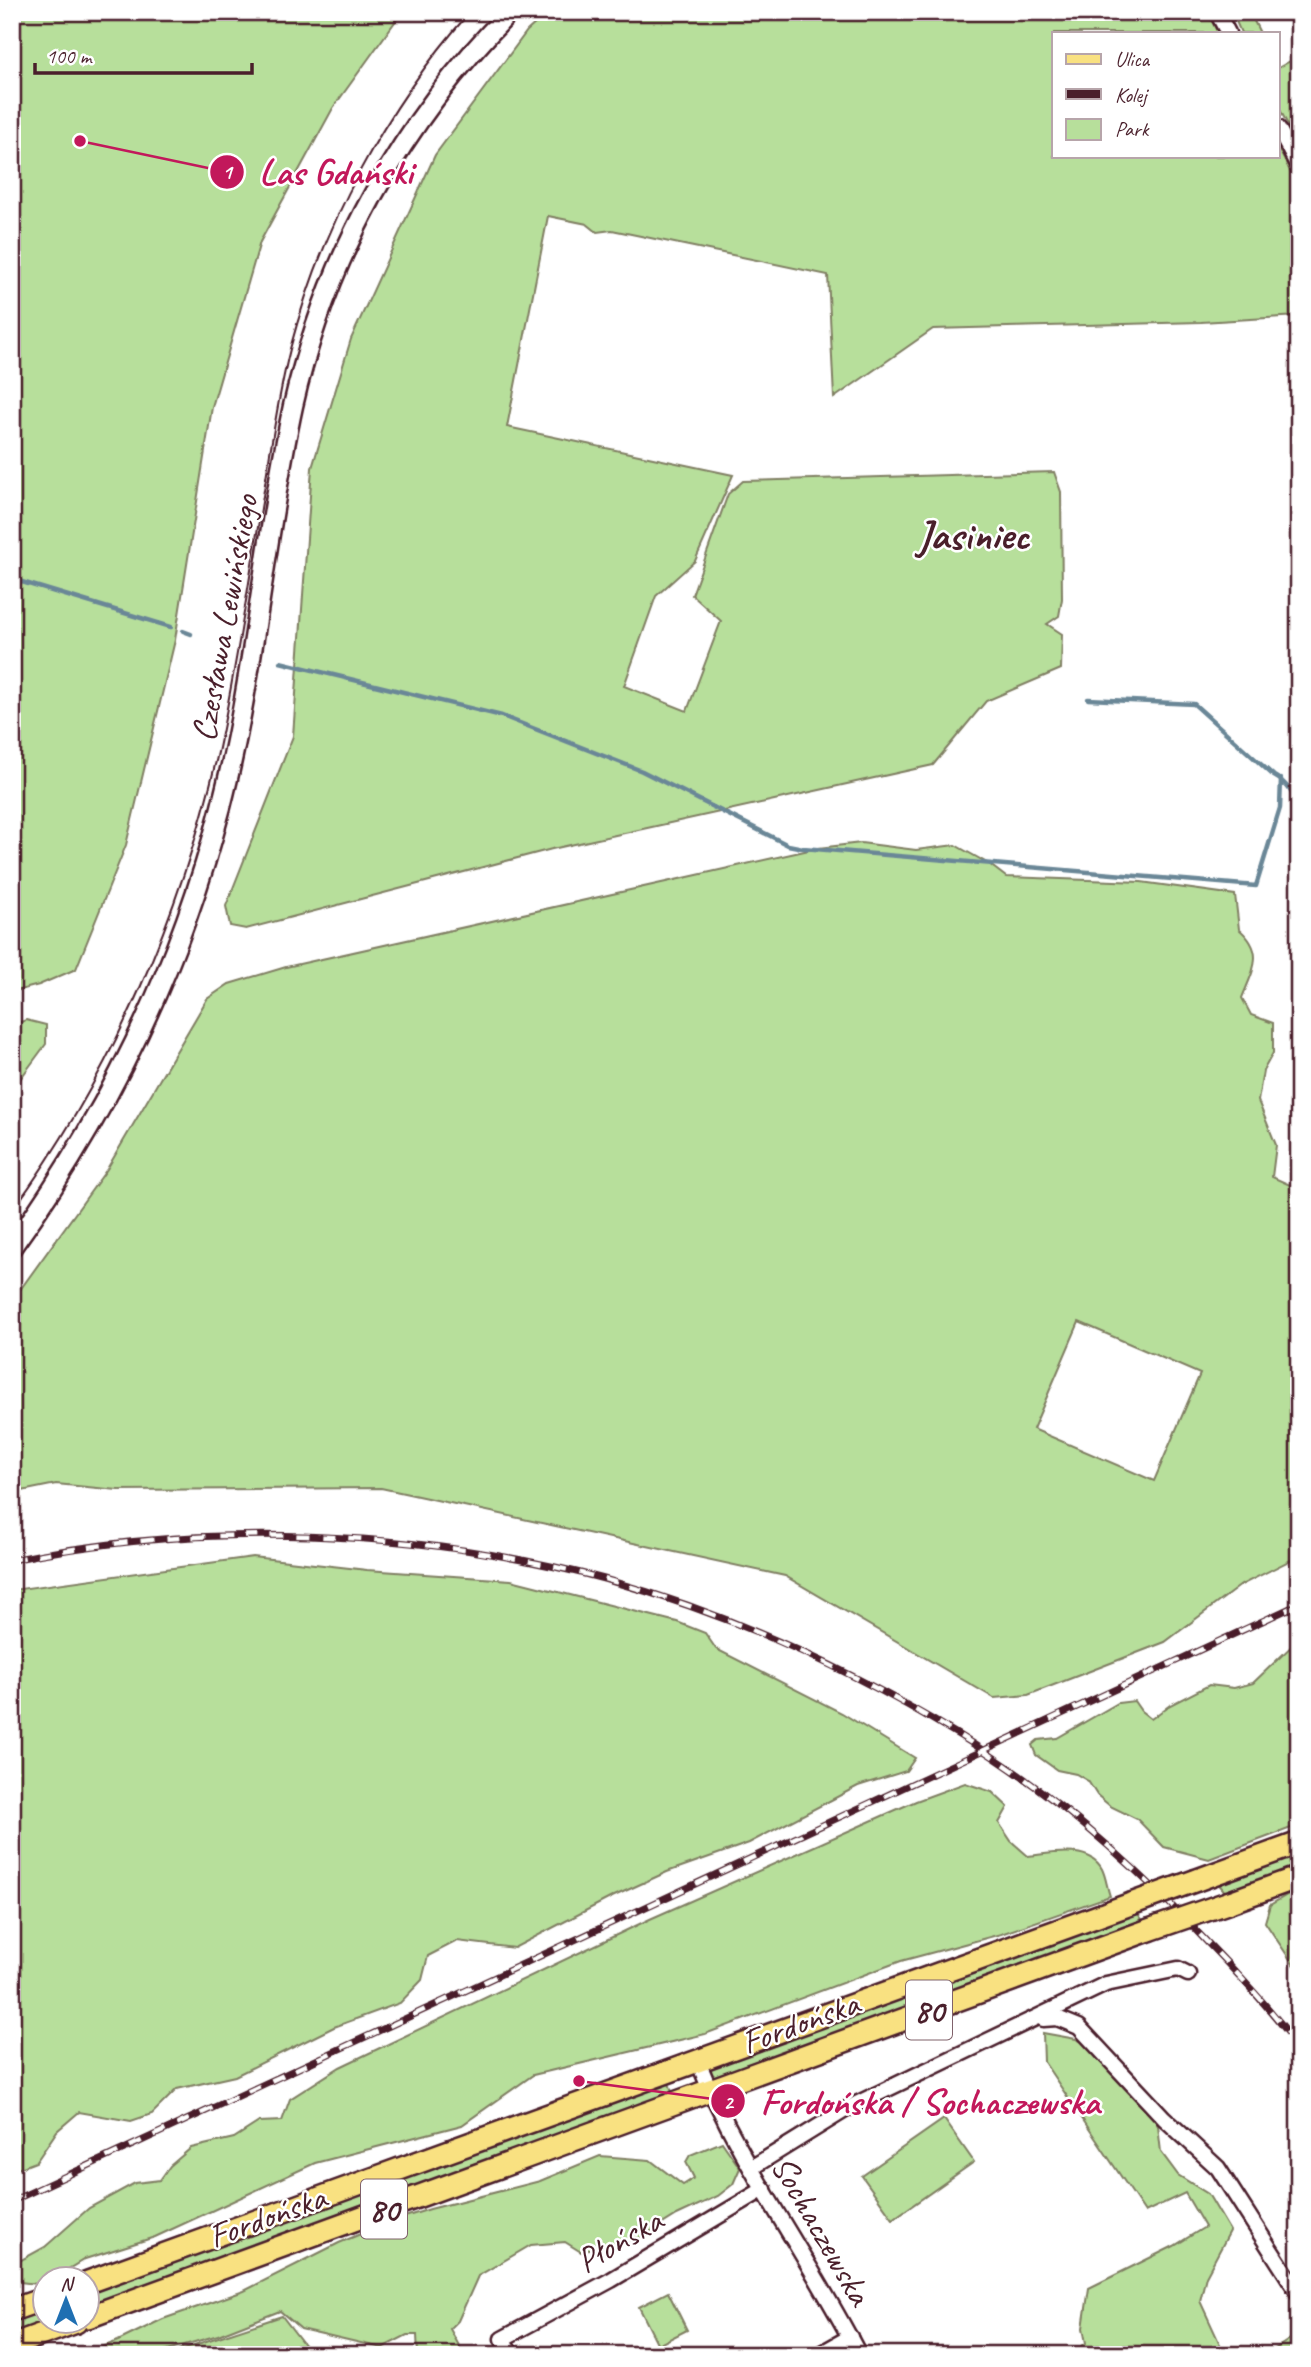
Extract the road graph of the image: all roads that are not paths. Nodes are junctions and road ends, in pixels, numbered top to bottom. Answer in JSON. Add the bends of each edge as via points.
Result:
{"nodes":[{"id":1,"x":510,"y":12,"type":"edge"},
{"id":2,"x":1217,"y":12,"type":"edge"},
{"id":3,"x":1227,"y":32,"type":"edge"},
{"id":4,"x":1280,"y":132,"type":"edge"},
{"id":5,"x":1299,"y":168,"type":"edge"},
{"id":6,"x":12,"y":1247,"type":"edge"},
{"id":7,"x":1299,"y":1843,"type":"edge"},
{"id":8,"x":1299,"y":1877,"type":"edge"},
{"id":9,"x":1188,"y":1974,"type":"dead end"},
{"id":10,"x":1034,"y":2020,"type":"junction"},
{"id":11,"x":697,"y":2059,"type":"junction"},
{"id":12,"x":710,"y":2090,"type":"junction"},
{"id":13,"x":751,"y":2168,"type":"junction"},
{"id":14,"x":764,"y":2189,"type":"junction"},
{"id":15,"x":102,"y":2277,"type":"edge"},
{"id":16,"x":1299,"y":2294,"type":"edge"},
{"id":17,"x":32,"y":2303,"type":"edge"},
{"id":18,"x":12,"y":2310,"type":"edge"},
{"id":19,"x":102,"y":2312,"type":"edge"},
{"id":20,"x":37,"y":2336,"type":"edge"},
{"id":21,"x":850,"y":2337,"type":"junction"},
{"id":22,"x":12,"y":2345,"type":"edge"},
{"id":23,"x":512,"y":2355,"type":"edge"},
{"id":24,"x":818,"y":2355,"type":"edge"},
{"id":25,"x":859,"y":2355,"type":"edge"}],
"edges":[{"from":1,"to":6,"type":"street","name":"Czesława Lewińskiego","via":[[450,79],[405,140],[367,205],[330,285],[293,407],[235,744],[198,887],[157,994],[110,1092]]},
{"from":2,"to":3,"type":"street"},
{"from":4,"to":5,"type":"street"},
{"from":7,"to":11,"type":"main road","name":"Fordońska","number":"80","bridge":true},
{"from":8,"to":12,"type":"main road","name":"Fordońska","number":"80","bridge":true},
{"from":9,"to":10,"type":"street","via":[[1178,1969],[1106,1984]]},
{"from":10,"to":13,"type":"street","via":[[850,2107]]},
{"from":10,"to":16,"type":"street","via":[[1057,2018],[1079,2027],[1218,2168]]},
{"from":11,"to":12,"type":"street","name":"Sochaczewska"},
{"from":11,"to":15,"type":"main road","name":"Fordońska","number":"80"},
{"from":12,"to":13,"type":"street","name":"Sochaczewska"},
{"from":12,"to":19,"type":"main road","name":"Fordońska","number":"80"},
{"from":13,"to":14,"type":"street","name":"Sochaczewska"},
{"from":14,"to":21,"type":"street","name":"Sochaczewska"},
{"from":14,"to":23,"type":"street","name":"Płońska","via":[[502,2339]]},
{"from":17,"to":18,"type":"main road"},
{"from":20,"to":22,"type":"main road"},
{"from":21,"to":24,"type":"street"},
{"from":21,"to":25,"type":"street","name":"Sochaczewska"}]}
